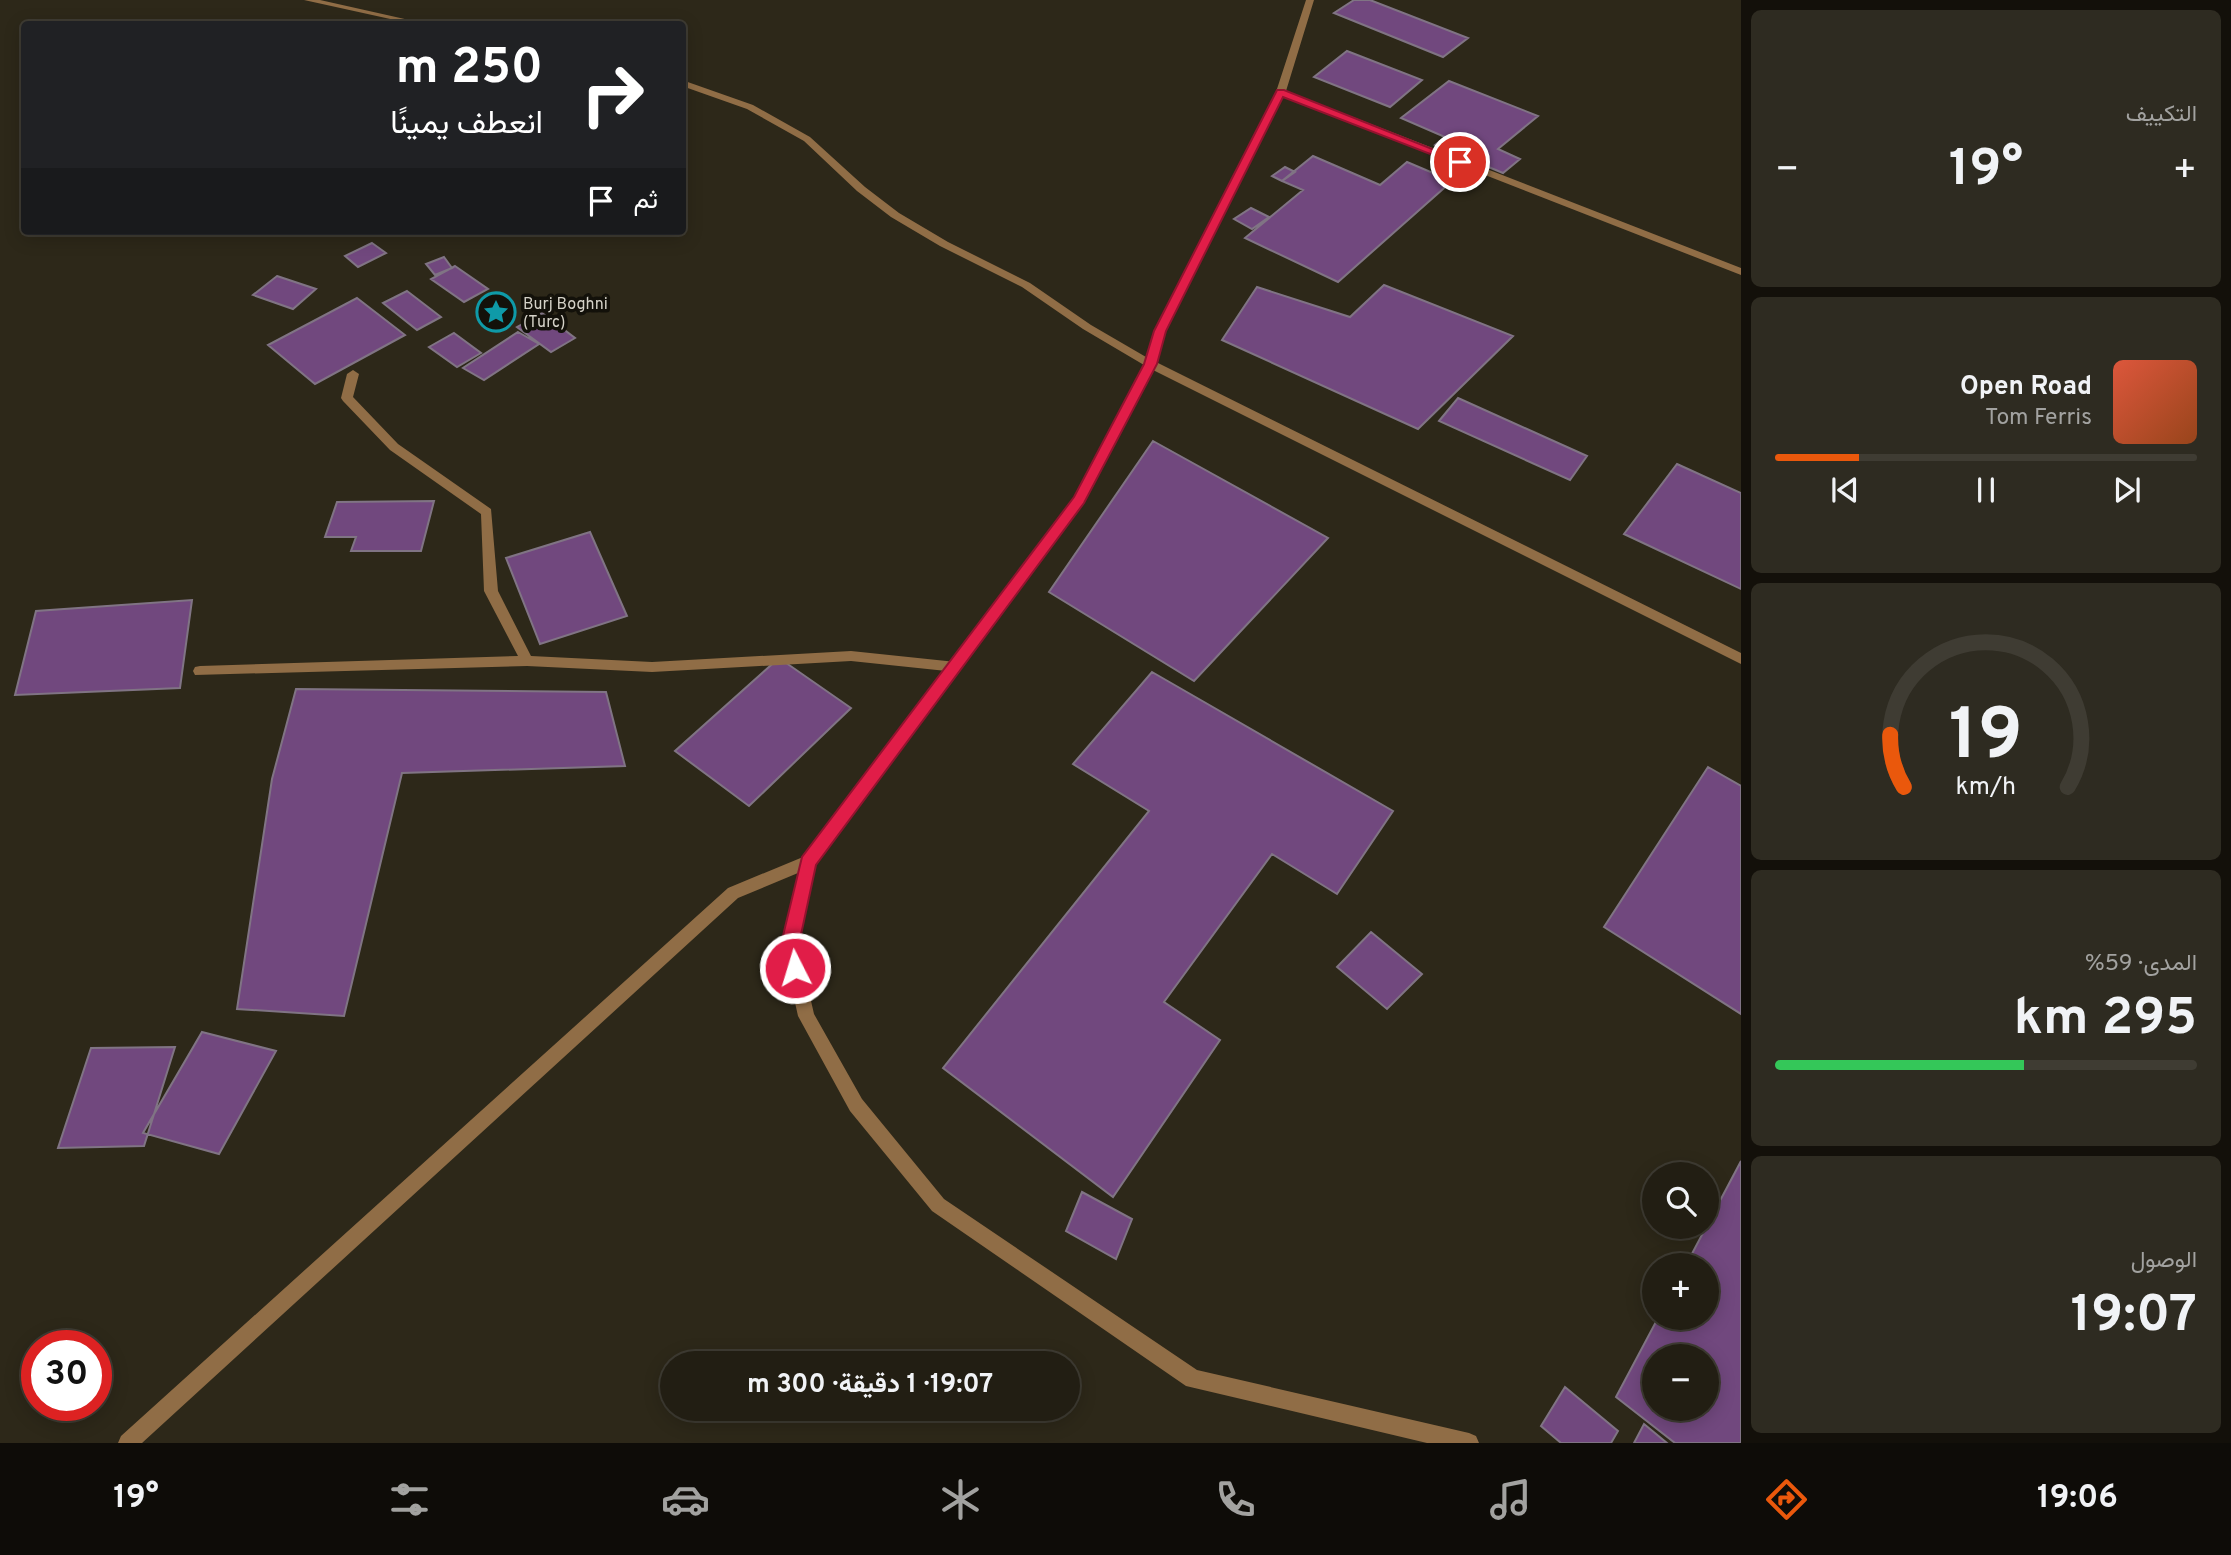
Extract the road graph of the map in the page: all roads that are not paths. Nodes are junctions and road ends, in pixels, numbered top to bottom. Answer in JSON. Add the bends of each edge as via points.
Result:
{"nodes":[{"id":1,"x":309,"y":0,"type":"edge"},
{"id":2,"x":1310,"y":0,"type":"edge"},
{"id":3,"x":409,"y":21,"type":"edge"},
{"id":4,"x":686,"y":84,"type":"edge"},
{"id":5,"x":1281,"y":92,"type":"junction"},
{"id":6,"x":1741,"y":272,"type":"edge"},
{"id":7,"x":1150,"y":364,"type":"junction"},
{"id":8,"x":353,"y":374,"type":"dead end"},
{"id":9,"x":1741,"y":659,"type":"edge"},
{"id":10,"x":527,"y":661,"type":"junction"},
{"id":11,"x":956,"y":667,"type":"junction"},
{"id":12,"x":200,"y":671,"type":"dead end"},
{"id":13,"x":808,"y":862,"type":"junction"},
{"id":14,"x":128,"y":1443,"type":"edge"},
{"id":15,"x":1469,"y":1443,"type":"edge"}],
"edges":[{"from":1,"to":3,"type":"street"},
{"from":2,"to":5,"type":"street"},
{"from":4,"to":7,"type":"street","via":[[750,107],[807,139],[895,215],[1026,285]]},
{"from":5,"to":6,"type":"street"},
{"from":5,"to":7,"type":"street","via":[[1160,331]]},
{"from":7,"to":9,"type":"street"},
{"from":7,"to":11,"type":"street","via":[[1079,500]]},
{"from":8,"to":10,"type":"street","via":[[346,398],[394,447],[487,512],[491,591]]},
{"from":10,"to":11,"type":"street","via":[[652,667],[851,656]]},
{"from":10,"to":12,"type":"street"},
{"from":11,"to":13,"type":"street"},
{"from":13,"to":14,"type":"street","via":[[733,893]]},
{"from":13,"to":15,"type":"street","via":[[790,944],[806,1016],[856,1105],[939,1205],[1194,1379]]}]}
